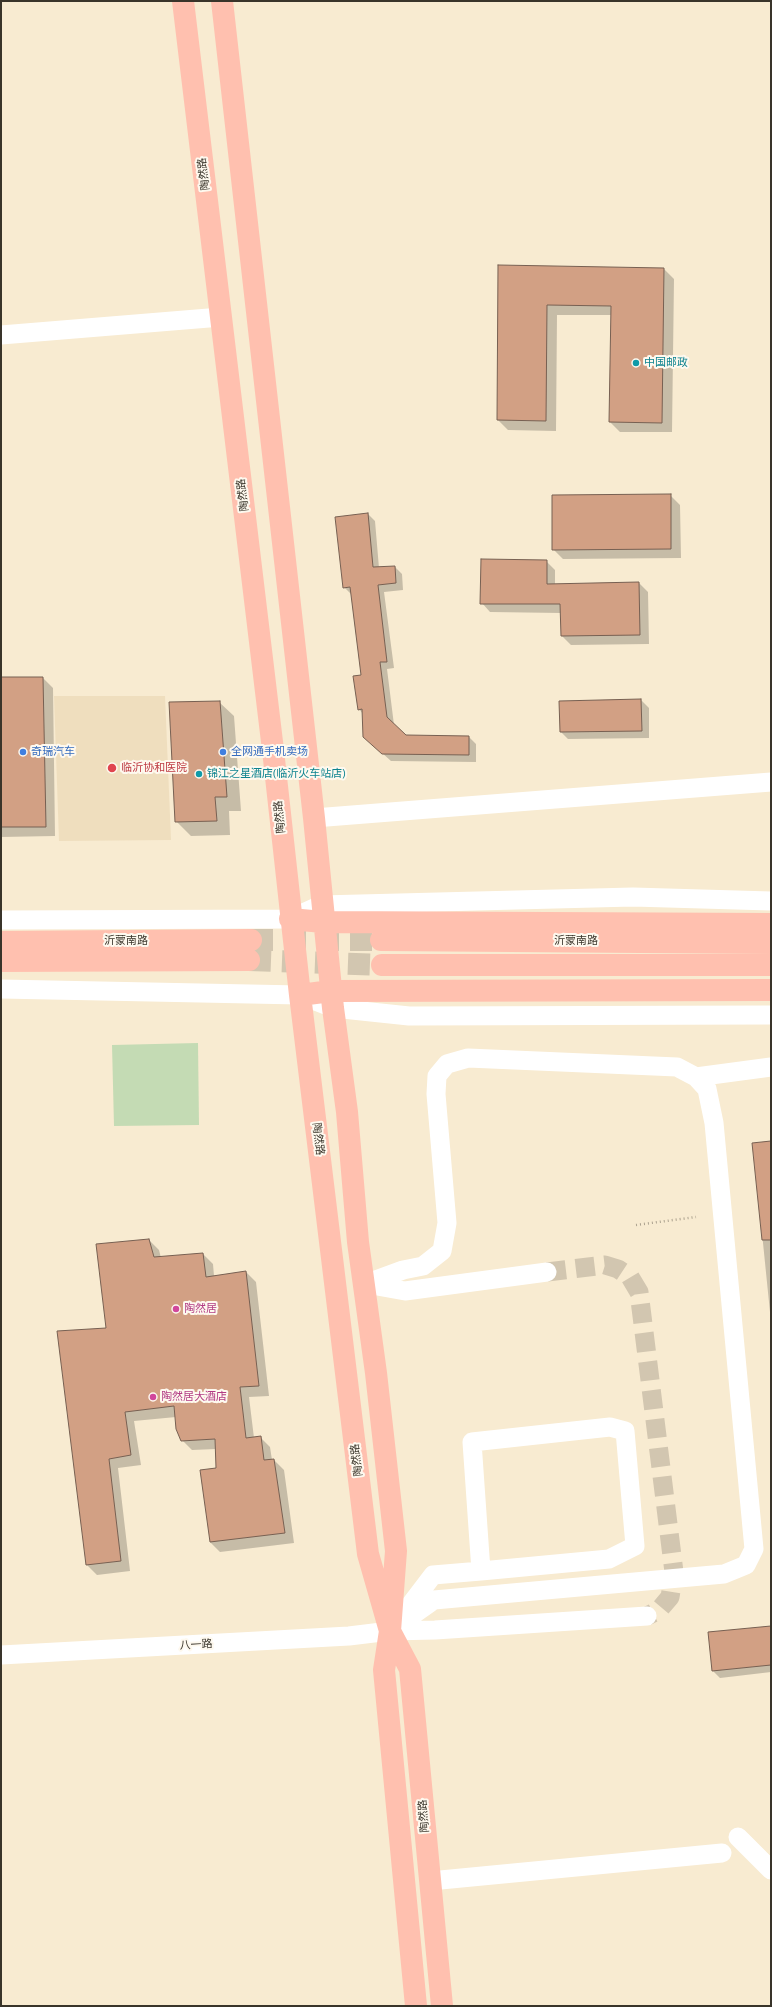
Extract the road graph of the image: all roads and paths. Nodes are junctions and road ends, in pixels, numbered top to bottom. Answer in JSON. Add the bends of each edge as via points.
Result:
{"nodes":[{"id":1,"x":183,"y":1,"type":"edge"},
{"id":2,"x":222,"y":1,"type":"edge"},
{"id":3,"x":221,"y":317,"type":"junction"},
{"id":4,"x":1,"y":335,"type":"edge"},
{"id":5,"x":771,"y":782,"type":"edge"},
{"id":6,"x":314,"y":818,"type":"junction"},
{"id":7,"x":771,"y":901,"type":"edge"},
{"id":8,"x":322,"y":913,"type":"junction"},
{"id":9,"x":290,"y":919,"type":"junction"},
{"id":10,"x":1,"y":920,"type":"edge"},
{"id":11,"x":771,"y":924,"type":"edge"},
{"id":12,"x":381,"y":940,"type":"tunnel mouth"},
{"id":13,"x":1,"y":942,"type":"edge"},
{"id":14,"x":771,"y":943,"type":"edge"},
{"id":15,"x":1,"y":961,"type":"edge"},
{"id":16,"x":382,"y":965,"type":"tunnel mouth"},
{"id":17,"x":771,"y":965,"type":"edge"},
{"id":18,"x":1,"y":989,"type":"edge"},
{"id":19,"x":771,"y":990,"type":"edge"},
{"id":20,"x":300,"y":995,"type":"junction"},
{"id":21,"x":332,"y":1000,"type":"junction"},
{"id":22,"x":771,"y":1016,"type":"edge"},
{"id":23,"x":771,"y":1067,"type":"edge"},
{"id":24,"x":696,"y":1077,"type":"junction"},
{"id":25,"x":696,"y":1217,"type":"dead end"},
{"id":26,"x":636,"y":1225,"type":"dead end"},
{"id":27,"x":547,"y":1272,"type":"tunnel mouth"},
{"id":28,"x":365,"y":1284,"type":"junction"},
{"id":29,"x":481,"y":1571,"type":"junction"},
{"id":30,"x":647,"y":1616,"type":"tunnel mouth"},
{"id":31,"x":390,"y":1630,"type":"junction"},
{"id":32,"x":1,"y":1655,"type":"edge"},
{"id":33,"x":738,"y":1837,"type":"dead end"},
{"id":34,"x":722,"y":1853,"type":"dead end"},
{"id":35,"x":771,"y":1870,"type":"edge"},
{"id":36,"x":430,"y":1881,"type":"junction"},
{"id":37,"x":416,"y":2006,"type":"edge"},
{"id":38,"x":442,"y":2006,"type":"edge"}],
"edges":[{"from":1,"to":3,"type":"main road","name":"陶然路"},
{"from":2,"to":6,"type":"main road","name":"陶然路"},
{"from":3,"to":4,"type":"street"},
{"from":3,"to":9,"type":"main road","name":"陶然路","via":[[272,742]]},
{"from":5,"to":6,"type":"street"},
{"from":6,"to":8,"type":"main road","name":"陶然路"},
{"from":7,"to":8,"type":"street","via":[[633,897]]},
{"from":8,"to":9,"type":"main road"},
{"from":8,"to":11,"type":"main road"},
{"from":8,"to":21,"type":"main road","name":"陶然路"},
{"from":9,"to":10,"type":"street"},
{"from":9,"to":20,"type":"main road","name":"陶然路"},
{"from":12,"to":14,"type":"main road","name":"沂蒙南路"},
{"from":13,"to":15,"type":"main road","name":"沂蒙南路","via":[[250,950]]},
{"from":16,"to":17,"type":"main road"},
{"from":18,"to":20,"type":"street"},
{"from":19,"to":21,"type":"main road"},
{"from":20,"to":21,"type":"main road"},
{"from":20,"to":31,"type":"main road","name":"陶然路","via":[[368,1554]]},
{"from":21,"to":22,"type":"street","via":[[409,1016]]},
{"from":21,"to":28,"type":"main road","name":"陶然路","via":[[347,1112],[358,1242]]},
{"from":23,"to":24,"type":"street"},
{"from":24,"to":28,"type":"street","via":[[677,1067],[468,1058],[447,1064],[437,1076],[436,1094],[447,1223],[442,1251],[423,1266],[403,1270]]},
{"from":24,"to":31,"type":"street","via":[[707,1089],[714,1123],[754,1550],[746,1565],[724,1574],[434,1600]]},
{"from":25,"to":26,"type":"path"},
{"from":27,"to":28,"type":"street","via":[[405,1291]]},
{"from":28,"to":31,"type":"main road","name":"陶然路","via":[[396,1551]]},
{"from":29,"to":29,"type":"street","via":[[609,1559],[635,1546],[625,1431],[610,1427],[472,1442]]},
{"from":29,"to":31,"type":"street","via":[[433,1575]]},
{"from":30,"to":31,"type":"street","name":"八一路","via":[[435,1630]]},
{"from":31,"to":32,"type":"street","name":"八一路","via":[[349,1636]]},
{"from":31,"to":36,"type":"main road","name":"陶然路","via":[[410,1669]]},
{"from":31,"to":37,"type":"main road","name":"陶然路","via":[[384,1670]]},
{"from":33,"to":35,"type":"street"},
{"from":34,"to":36,"type":"street"},
{"from":36,"to":38,"type":"main road","name":"陶然路"}]}
